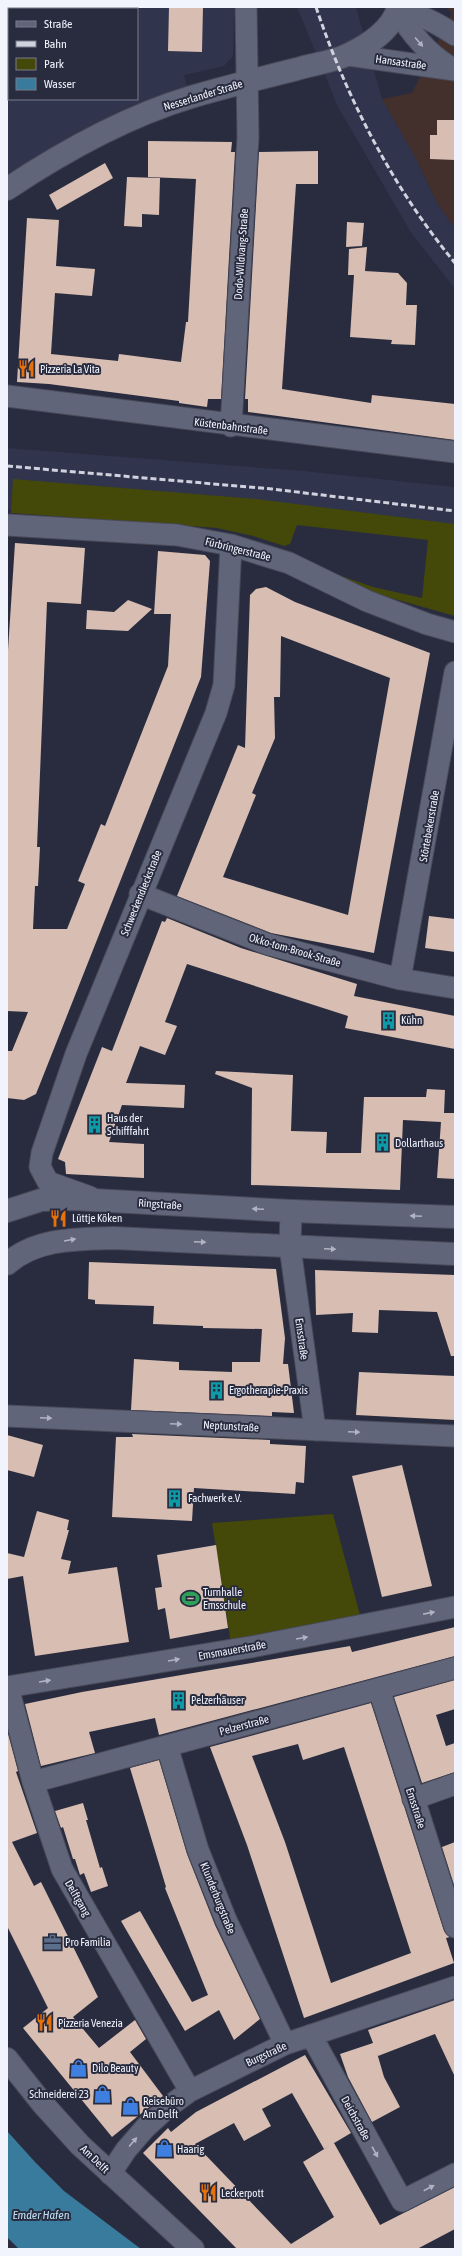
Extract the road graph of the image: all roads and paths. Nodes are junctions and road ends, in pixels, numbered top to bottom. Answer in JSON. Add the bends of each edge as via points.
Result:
{"nodes":[{"id":1,"x":8,"y":7,"type":"edge"},
{"id":2,"x":246,"y":7,"type":"edge"},
{"id":3,"x":397,"y":8,"type":"edge"},
{"id":4,"x":7,"y":29,"type":"edge"},
{"id":5,"x":455,"y":35,"type":"edge"},
{"id":6,"x":348,"y":55,"type":"junction"},
{"id":7,"x":454,"y":70,"type":"edge"},
{"id":8,"x":248,"y":82,"type":"junction"},
{"id":9,"x":7,"y":189,"type":"edge"},
{"id":10,"x":7,"y":396,"type":"edge"},
{"id":11,"x":231,"y":426,"type":"junction"},
{"id":12,"x":455,"y":452,"type":"edge"},
{"id":13,"x":7,"y":525,"type":"edge"},
{"id":14,"x":231,"y":545,"type":"junction"},
{"id":15,"x":455,"y":632,"type":"edge"},
{"id":16,"x":455,"y":672,"type":"edge"},
{"id":17,"x":140,"y":894,"type":"junction"},
{"id":18,"x":400,"y":979,"type":"junction"},
{"id":19,"x":455,"y":988,"type":"edge"},
{"id":20,"x":7,"y":1195,"type":"edge"},
{"id":21,"x":99,"y":1200,"type":"junction"},
{"id":22,"x":30,"y":1203,"type":"junction"},
{"id":23,"x":7,"y":1211,"type":"edge"},
{"id":24,"x":291,"y":1211,"type":"junction"},
{"id":25,"x":455,"y":1217,"type":"edge"},
{"id":26,"x":290,"y":1247,"type":"junction"},
{"id":27,"x":7,"y":1248,"type":"edge"},
{"id":28,"x":32,"y":1248,"type":"junction"},
{"id":29,"x":455,"y":1254,"type":"edge"},
{"id":30,"x":7,"y":1264,"type":"edge"},
{"id":31,"x":7,"y":1416,"type":"edge"},
{"id":32,"x":315,"y":1430,"type":"junction"},
{"id":33,"x":455,"y":1436,"type":"edge"},
{"id":34,"x":455,"y":1607,"type":"edge"},
{"id":35,"x":455,"y":1668,"type":"edge"},
{"id":36,"x":8,"y":1687,"type":"edge"},
{"id":37,"x":379,"y":1689,"type":"junction"},
{"id":38,"x":167,"y":1746,"type":"junction"},
{"id":39,"x":33,"y":1782,"type":"junction"},
{"id":40,"x":455,"y":1784,"type":"edge"},
{"id":41,"x":413,"y":1799,"type":"junction"},
{"id":42,"x":455,"y":1927,"type":"edge"},
{"id":43,"x":455,"y":1987,"type":"edge"},
{"id":44,"x":311,"y":2035,"type":"junction"},
{"id":45,"x":285,"y":2044,"type":"junction"},
{"id":46,"x":7,"y":2059,"type":"edge"},
{"id":47,"x":190,"y":2091,"type":"junction"},
{"id":48,"x":110,"y":2174,"type":"junction"},
{"id":49,"x":455,"y":2174,"type":"edge"},
{"id":50,"x":193,"y":2249,"type":"edge"}],
"edges":[{"from":1,"to":4,"type":"street"},
{"from":2,"to":8,"type":"street","name":"Dodo-Wildvang-Straße"},
{"from":3,"to":5,"type":"street","via":[[439,24]]},
{"from":3,"to":6,"type":"street","name":"Nesserlander Straße","via":[[378,36]]},
{"from":3,"to":7,"type":"street","name":"Hansastraße","one_way":true,"via":[[409,30],[422,45]]},
{"from":6,"to":7,"type":"street","name":"Hansastraße"},
{"from":6,"to":8,"type":"street","name":"Nesserlander Straße"},
{"from":8,"to":9,"type":"street","name":"Nesserlander Straße","via":[[190,98],[133,119],[56,157]]},
{"from":8,"to":11,"type":"street","name":"Dodo-Wildvang-Straße","via":[[247,156]]},
{"from":10,"to":11,"type":"street","name":"Küstenbahnstraße"},
{"from":11,"to":12,"type":"street","name":"Küstenbahnstraße"},
{"from":13,"to":14,"type":"street","name":"Fürbringerstraße","via":[[177,535]]},
{"from":14,"to":15,"type":"street","name":"Fürbringerstraße","via":[[289,563],[367,601]]},
{"from":14,"to":17,"type":"street","name":"Schweckendieckstraße","via":[[224,685],[216,713]]},
{"from":16,"to":18,"type":"street","name":"Störtebekerstraße"},
{"from":17,"to":18,"type":"street","name":"Okko-tom-Brook-Straße","via":[[267,944]]},
{"from":17,"to":21,"type":"street","name":"Schweckendieckstraße","via":[[76,1054],[42,1152],[40,1167],[48,1182]]},
{"from":18,"to":19,"type":"street","name":"Okko-tom-Brook-Straße"},
{"from":20,"to":22,"type":"street","name":"Ringstraße"},
{"from":21,"to":22,"type":"street","name":"Ringstraße","via":[[53,1199]]},
{"from":24,"to":21,"type":"street","name":"Ringstraße","one_way":true},
{"from":22,"to":23,"type":"street","name":"Ringstraße"},
{"from":25,"to":24,"type":"street","name":"Ringstraße","one_way":true},
{"from":24,"to":26,"type":"street"},
{"from":28,"to":26,"type":"street","one_way":true,"via":[[77,1239],[114,1238]]},
{"from":26,"to":29,"type":"street","one_way":true},
{"from":26,"to":32,"type":"street","name":"Emsstraße"},
{"from":27,"to":28,"type":"street"},
{"from":28,"to":30,"type":"street"},
{"from":31,"to":32,"type":"street","name":"Neptunstraße","one_way":true},
{"from":32,"to":33,"type":"street","name":"Neptunstraße","one_way":true},
{"from":36,"to":34,"type":"street","name":"Emsmauerstraße","one_way":true,"via":[[264,1645]]},
{"from":35,"to":37,"type":"street","name":"Pelzerstraße"},
{"from":36,"to":39,"type":"street","name":"Delftgang"},
{"from":37,"to":38,"type":"street","name":"Pelzerstraße"},
{"from":37,"to":41,"type":"street","name":"Emsstraße"},
{"from":38,"to":39,"type":"street","name":"Pelzerstraße"},
{"from":38,"to":45,"type":"street","name":"Klunderburgstraße","via":[[183,1803],[226,1920]]},
{"from":39,"to":47,"type":"street","name":"Delftgang","via":[[62,1869]]},
{"from":40,"to":41,"type":"street"},
{"from":41,"to":42,"type":"street","name":"Emsstraße"},
{"from":43,"to":44,"type":"street","name":"Burgstraße"},
{"from":44,"to":45,"type":"street","name":"Burgstraße"},
{"from":44,"to":49,"type":"street","name":"Deichstraße","one_way":true,"via":[[402,2201]]},
{"from":45,"to":47,"type":"street","name":"Burgstraße"},
{"from":46,"to":48,"type":"street","name":"Am Delft","via":[[62,2126]]},
{"from":48,"to":47,"type":"street","name":"Burgstraße","one_way":true,"via":[[145,2128]]},
{"from":48,"to":50,"type":"street","name":"Am Delft"}]}
